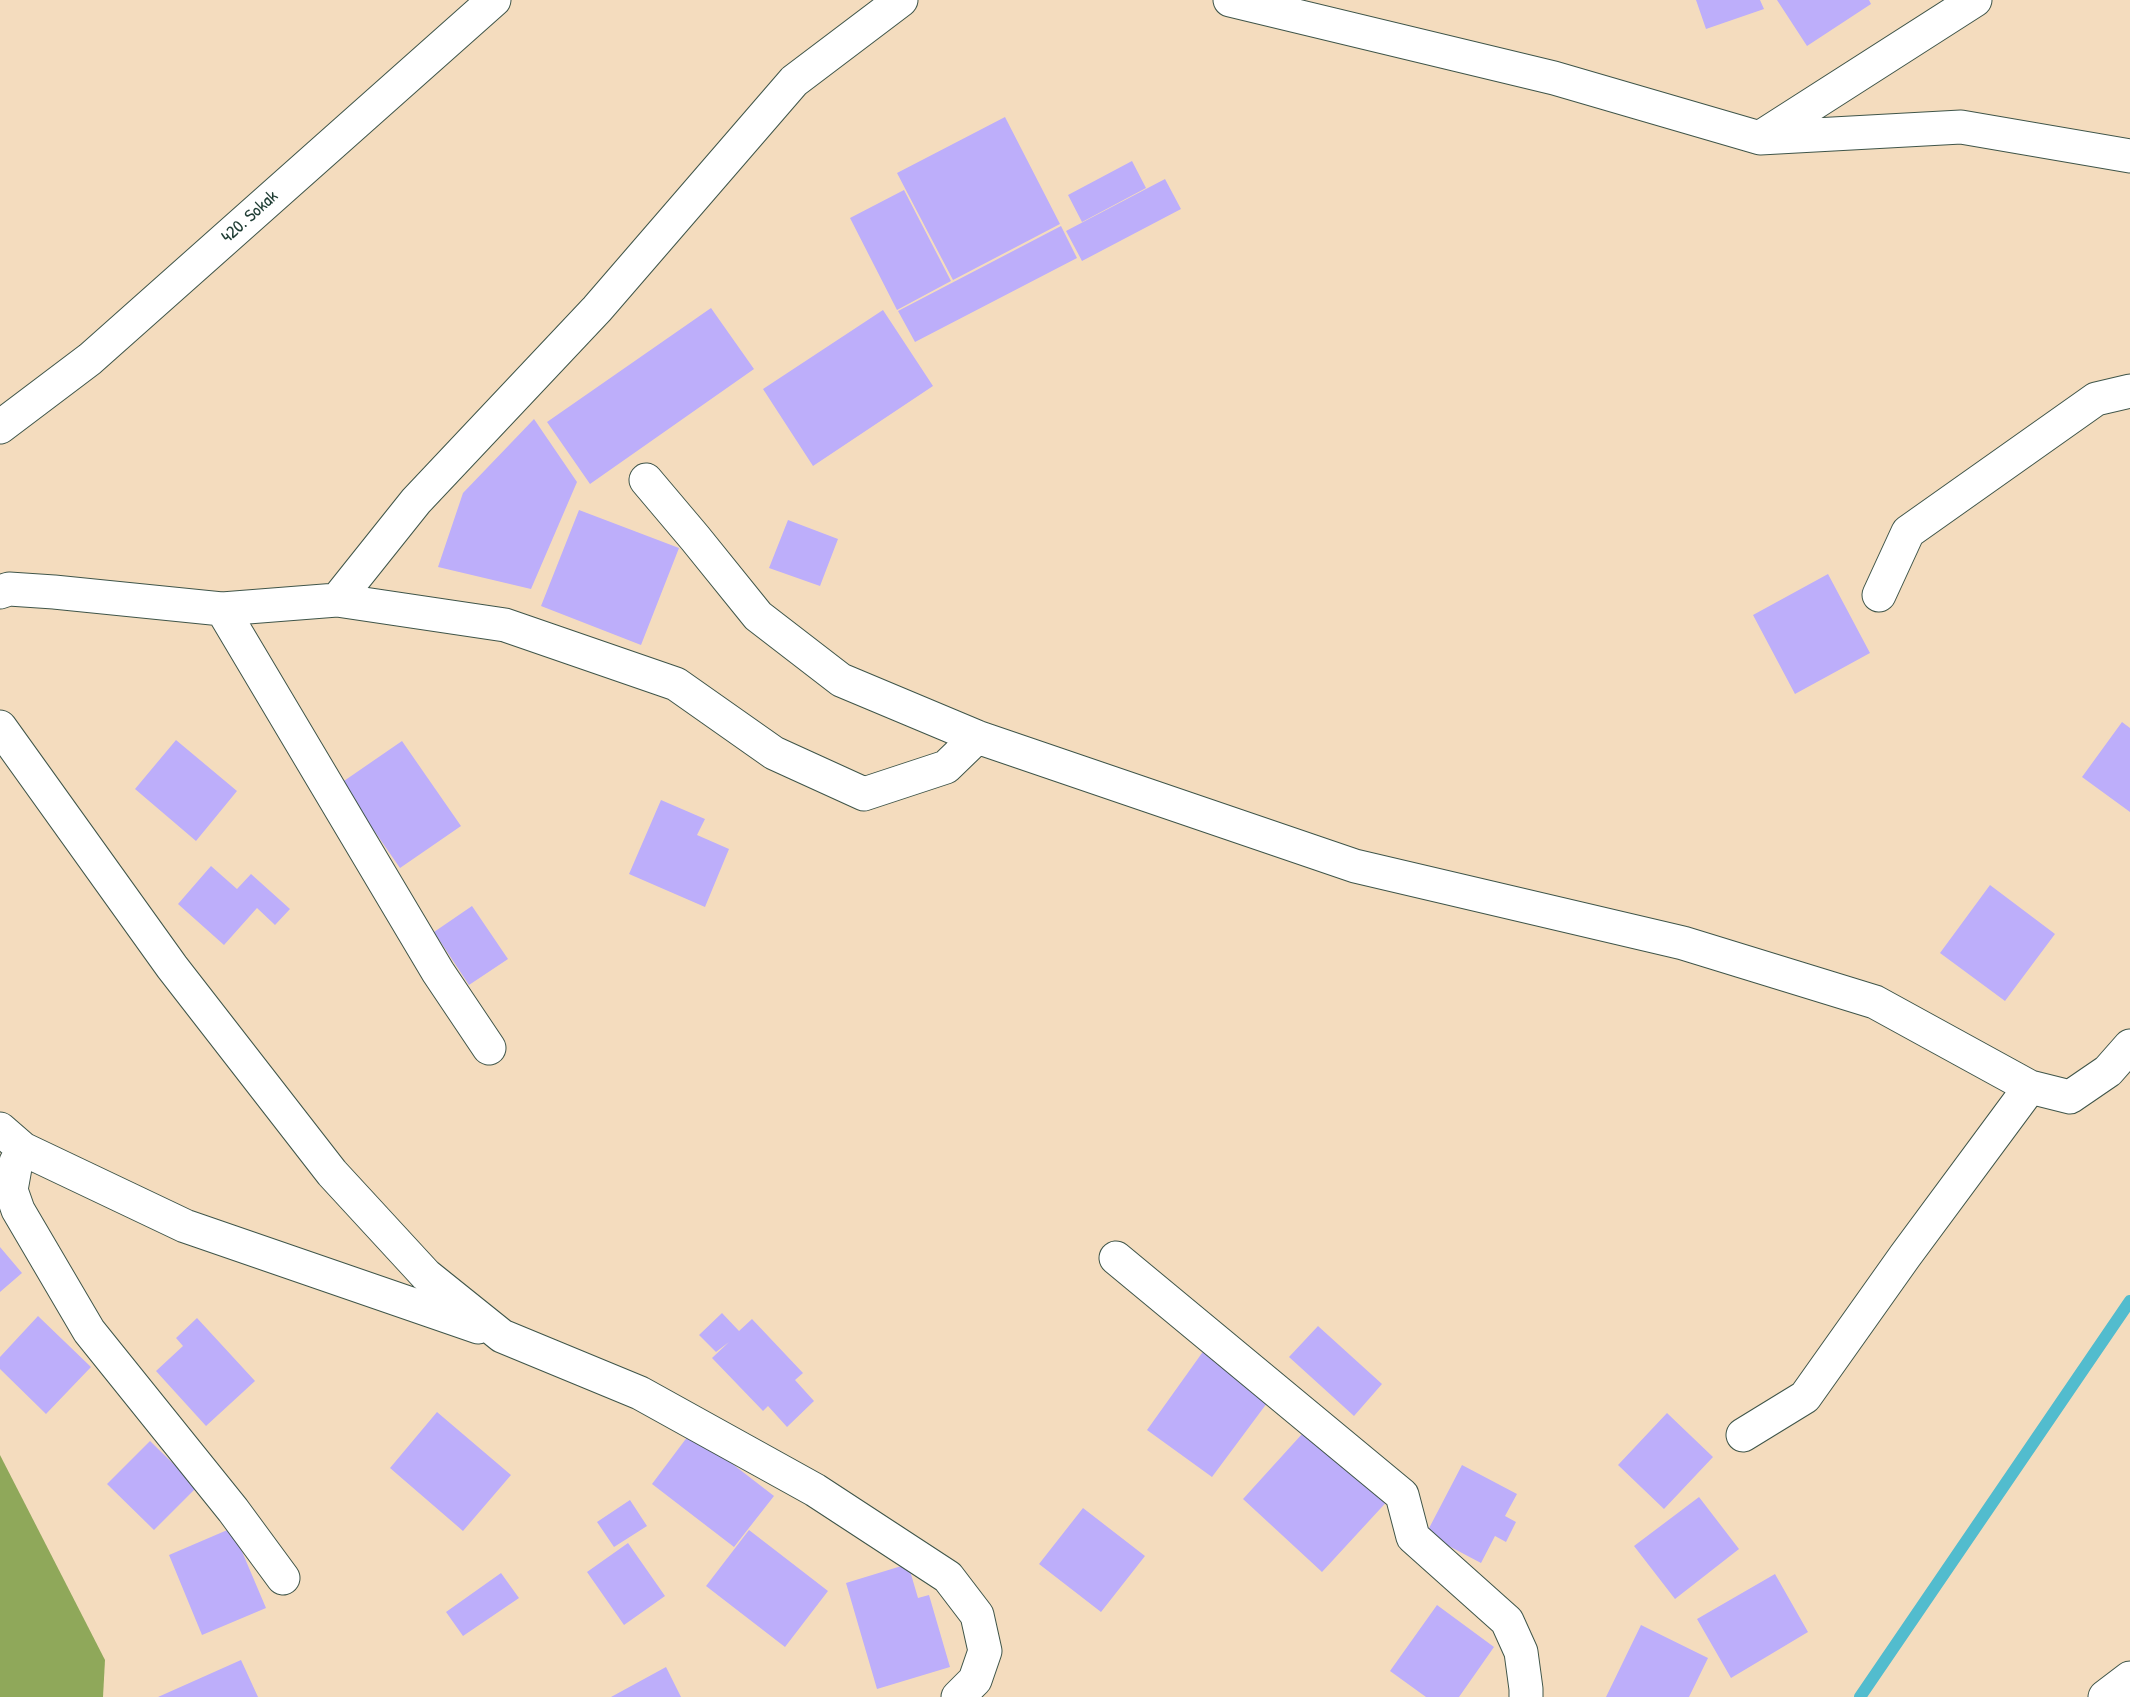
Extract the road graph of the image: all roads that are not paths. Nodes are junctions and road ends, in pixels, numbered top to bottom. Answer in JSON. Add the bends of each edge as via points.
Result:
{"nodes":[{"id":1,"x":494,"y":0,"type":"edge"},
{"id":2,"x":901,"y":0,"type":"edge"},
{"id":3,"x":1230,"y":0,"type":"edge"},
{"id":4,"x":1975,"y":0,"type":"edge"},
{"id":5,"x":1760,"y":138,"type":"junction"},
{"id":6,"x":2130,"y":156,"type":"edge"},
{"id":7,"x":2130,"y":391,"type":"edge"},
{"id":8,"x":0,"y":427,"type":"edge"},
{"id":9,"x":646,"y":480,"type":"dead end"},
{"id":10,"x":0,"y":592,"type":"edge"},
{"id":11,"x":1879,"y":595,"type":"dead end"},
{"id":12,"x":338,"y":600,"type":"junction"},
{"id":13,"x":222,"y":609,"type":"junction"},
{"id":14,"x":0,"y":728,"type":"edge"},
{"id":15,"x":976,"y":737,"type":"junction"},
{"id":16,"x":2130,"y":1046,"type":"edge"},
{"id":17,"x":489,"y":1048,"type":"dead end"},
{"id":18,"x":2030,"y":1087,"type":"junction"},
{"id":19,"x":12,"y":1139,"type":"edge"},
{"id":20,"x":1116,"y":1258,"type":"dead end"},
{"id":21,"x":502,"y":1336,"type":"junction"},
{"id":22,"x":1743,"y":1435,"type":"dead end"},
{"id":23,"x":283,"y":1578,"type":"dead end"},
{"id":24,"x":2130,"y":1678,"type":"edge"},
{"id":25,"x":958,"y":1697,"type":"edge"},
{"id":26,"x":1526,"y":1697,"type":"edge"},
{"id":27,"x":2105,"y":1697,"type":"edge"}],
"edges":[{"from":1,"to":8,"type":"street","name":"420. Sokak","via":[[90,359]]},
{"from":2,"to":12,"type":"street","via":[[794,81],[597,309],[416,501]]},
{"from":3,"to":5,"type":"street","via":[[1554,78]]},
{"from":4,"to":5,"type":"street"},
{"from":5,"to":6,"type":"street","via":[[1961,127]]},
{"from":7,"to":11,"type":"street","via":[[2096,399],[1908,532]]},
{"from":9,"to":15,"type":"street","via":[[758,616],[841,680]]},
{"from":10,"to":13,"type":"street","via":[[54,592]]},
{"from":12,"to":13,"type":"street"},
{"from":12,"to":15,"type":"street","via":[[505,625],[676,684],[774,753],[864,794],[946,767]]},
{"from":13,"to":17,"type":"street","via":[[438,972]]},
{"from":14,"to":21,"type":"street","via":[[172,968],[332,1173],[426,1275]]},
{"from":15,"to":18,"type":"street","via":[[1355,866],[1683,943],[1875,1002]]},
{"from":16,"to":18,"type":"street","via":[[2108,1071],[2070,1098]]},
{"from":18,"to":22,"type":"street","via":[[1804,1397]]},
{"from":19,"to":21,"type":"street","via":[[185,1226]]},
{"from":19,"to":23,"type":"street","via":[[16,1162],[11,1190],[18,1210],[89,1331],[234,1510]]},
{"from":20,"to":26,"type":"street","via":[[1402,1495],[1413,1537],[1507,1621],[1521,1652]]},
{"from":21,"to":25,"type":"street","via":[[640,1393],[815,1490],[948,1577],[977,1616],[985,1651],[975,1680]]},
{"from":24,"to":27,"type":"street"}]}
